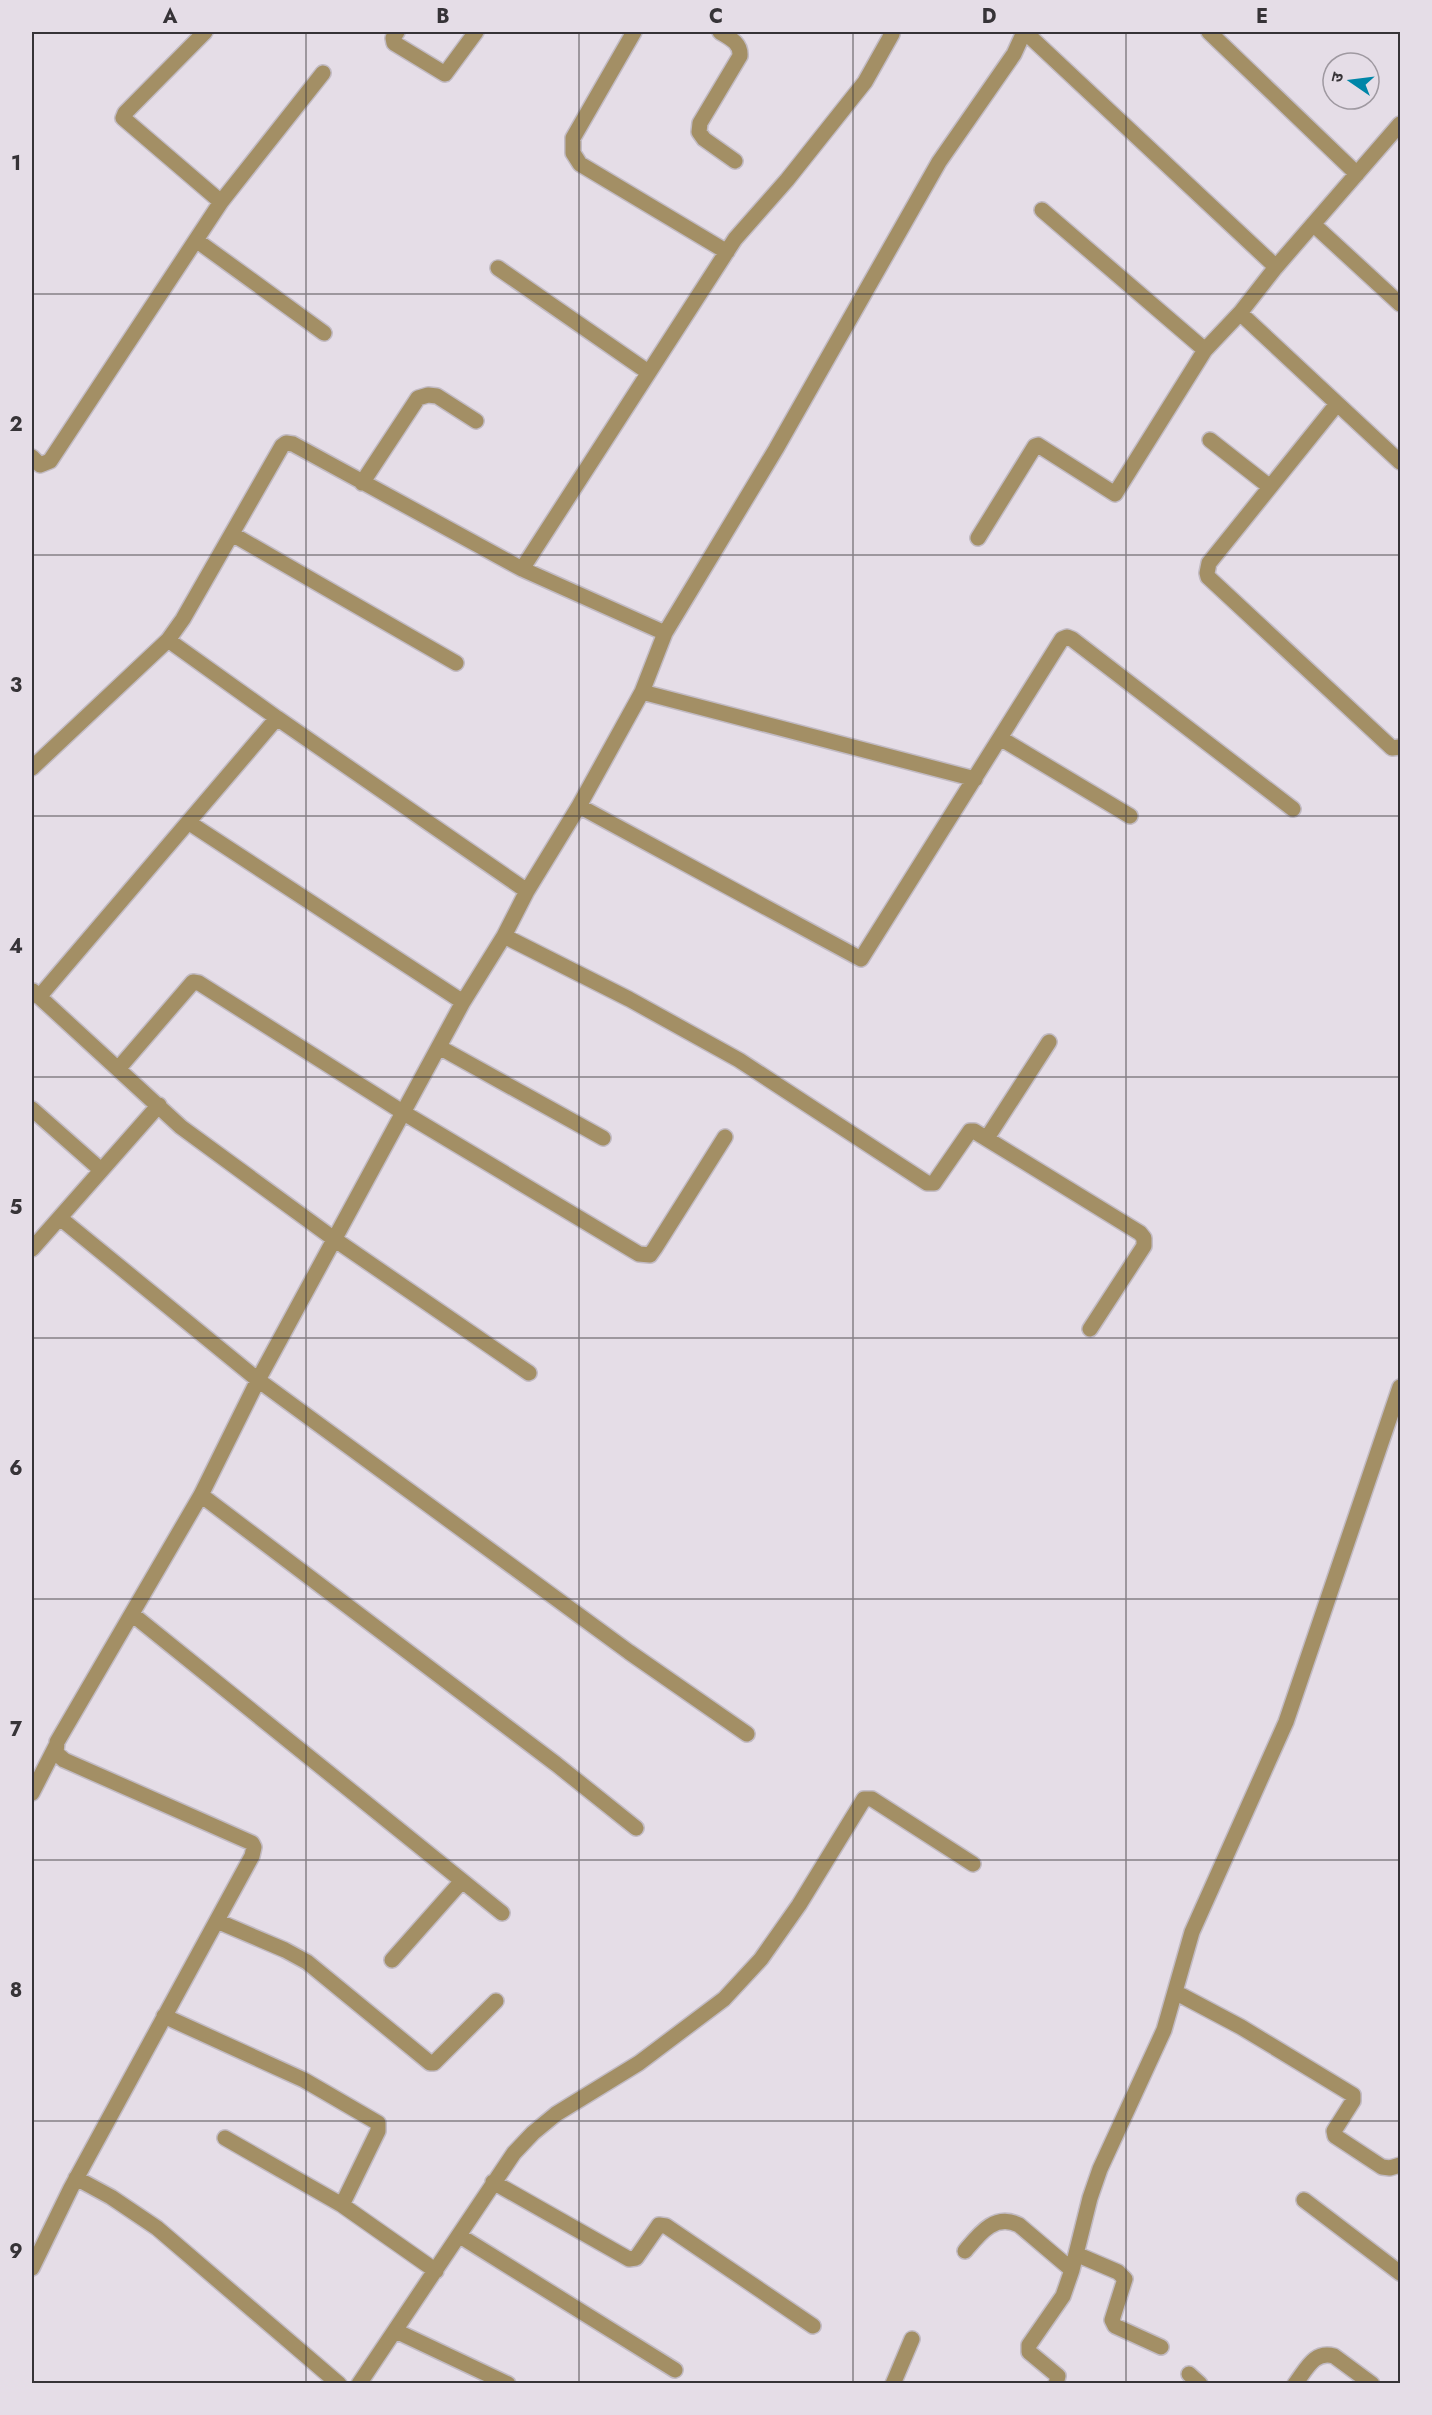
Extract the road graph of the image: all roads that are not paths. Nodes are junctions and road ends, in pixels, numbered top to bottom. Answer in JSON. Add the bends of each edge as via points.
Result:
{"nodes":[{"id":1,"x":206,"y":32,"type":"edge"},
{"id":2,"x":398,"y":32,"type":"edge"},
{"id":3,"x":476,"y":32,"type":"edge"},
{"id":4,"x":634,"y":32,"type":"edge"},
{"id":5,"x":720,"y":32,"type":"edge"},
{"id":6,"x":892,"y":32,"type":"edge"},
{"id":7,"x":1025,"y":32,"type":"edge"},
{"id":8,"x":1209,"y":32,"type":"edge"},
{"id":9,"x":323,"y":73,"type":"dead end"},
{"id":10,"x":1401,"y":124,"type":"edge"},
{"id":11,"x":735,"y":161,"type":"dead end"},
{"id":12,"x":1357,"y":174,"type":"junction"},
{"id":13,"x":221,"y":202,"type":"junction"},
{"id":14,"x":1042,"y":210,"type":"dead end"},
{"id":15,"x":1313,"y":224,"type":"junction"},
{"id":16,"x":196,"y":240,"type":"junction"},
{"id":17,"x":727,"y":252,"type":"junction"},
{"id":18,"x":1276,"y":267,"type":"junction"},
{"id":19,"x":498,"y":268,"type":"dead end"},
{"id":20,"x":1401,"y":304,"type":"edge"},
{"id":21,"x":1240,"y":313,"type":"junction"},
{"id":22,"x":324,"y":333,"type":"dead end"},
{"id":23,"x":1205,"y":350,"type":"junction"},
{"id":24,"x":648,"y":372,"type":"junction"},
{"id":25,"x":1337,"y":404,"type":"junction"},
{"id":26,"x":476,"y":421,"type":"dead end"},
{"id":27,"x":1210,"y":440,"type":"dead end"},
{"id":28,"x":32,"y":457,"type":"edge"},
{"id":29,"x":1401,"y":462,"type":"edge"},
{"id":30,"x":362,"y":483,"type":"junction"},
{"id":31,"x":1270,"y":487,"type":"junction"},
{"id":32,"x":232,"y":534,"type":"junction"},
{"id":33,"x":978,"y":538,"type":"dead end"},
{"id":34,"x":522,"y":569,"type":"junction"},
{"id":35,"x":665,"y":633,"type":"junction"},
{"id":36,"x":168,"y":640,"type":"junction"},
{"id":37,"x":456,"y":663,"type":"dead end"},
{"id":38,"x":642,"y":692,"type":"junction"},
{"id":39,"x":277,"y":718,"type":"junction"},
{"id":40,"x":1000,"y":738,"type":"junction"},
{"id":41,"x":1401,"y":747,"type":"edge"},
{"id":42,"x":32,"y":768,"type":"edge"},
{"id":43,"x":975,"y":779,"type":"junction"},
{"id":44,"x":579,"y":806,"type":"junction"},
{"id":45,"x":1293,"y":808,"type":"dead end"},
{"id":46,"x":1130,"y":816,"type":"dead end"},
{"id":47,"x":188,"y":822,"type":"junction"},
{"id":48,"x":527,"y":891,"type":"junction"},
{"id":49,"x":504,"y":936,"type":"junction"},
{"id":50,"x":35,"y":993,"type":"edge"},
{"id":51,"x":463,"y":1002,"type":"junction"},
{"id":52,"x":1049,"y":1042,"type":"dead end"},
{"id":53,"x":440,"y":1047,"type":"junction"},
{"id":54,"x":118,"y":1069,"type":"junction"},
{"id":55,"x":159,"y":1105,"type":"junction"},
{"id":56,"x":32,"y":1109,"type":"edge"},
{"id":57,"x":404,"y":1113,"type":"junction"},
{"id":58,"x":725,"y":1137,"type":"dead end"},
{"id":59,"x":603,"y":1138,"type":"dead end"},
{"id":60,"x":987,"y":1138,"type":"junction"},
{"id":61,"x":101,"y":1170,"type":"junction"},
{"id":62,"x":60,"y":1218,"type":"junction"},
{"id":63,"x":334,"y":1239,"type":"junction"},
{"id":64,"x":32,"y":1249,"type":"edge"},
{"id":65,"x":1090,"y":1329,"type":"dead end"},
{"id":66,"x":529,"y":1373,"type":"dead end"},
{"id":67,"x":258,"y":1380,"type":"junction"},
{"id":68,"x":1401,"y":1387,"type":"edge"},
{"id":69,"x":201,"y":1495,"type":"junction"},
{"id":70,"x":132,"y":1614,"type":"junction"},
{"id":71,"x":747,"y":1734,"type":"dead end"},
{"id":72,"x":56,"y":1746,"type":"junction"},
{"id":73,"x":32,"y":1793,"type":"edge"},
{"id":74,"x":636,"y":1828,"type":"dead end"},
{"id":75,"x":973,"y":1864,"type":"dead end"},
{"id":76,"x":462,"y":1881,"type":"junction"},
{"id":77,"x":502,"y":1914,"type":"dead end"},
{"id":78,"x":217,"y":1921,"type":"junction"},
{"id":79,"x":392,"y":1960,"type":"dead end"},
{"id":80,"x":1175,"y":1992,"type":"junction"},
{"id":81,"x":496,"y":2001,"type":"dead end"},
{"id":82,"x":164,"y":2016,"type":"junction"},
{"id":83,"x":225,"y":2139,"type":"dead end"},
{"id":84,"x":1401,"y":2165,"type":"edge"},
{"id":85,"x":76,"y":2178,"type":"junction"},
{"id":86,"x":493,"y":2182,"type":"junction"},
{"id":87,"x":1304,"y":2200,"type":"dead end"},
{"id":88,"x":342,"y":2205,"type":"junction"},
{"id":89,"x":460,"y":2236,"type":"junction"},
{"id":90,"x":965,"y":2251,"type":"dead end"},
{"id":91,"x":1076,"y":2254,"type":"junction"},
{"id":92,"x":32,"y":2268,"type":"edge"},
{"id":93,"x":436,"y":2271,"type":"junction"},
{"id":94,"x":1072,"y":2271,"type":"junction"},
{"id":95,"x":1401,"y":2273,"type":"edge"},
{"id":96,"x":813,"y":2326,"type":"dead end"},
{"id":97,"x":396,"y":2331,"type":"junction"},
{"id":98,"x":912,"y":2339,"type":"dead end"},
{"id":99,"x":1161,"y":2347,"type":"dead end"},
{"id":100,"x":675,"y":2370,"type":"dead end"},
{"id":101,"x":339,"y":2384,"type":"edge"},
{"id":102,"x":359,"y":2384,"type":"edge"},
{"id":103,"x":508,"y":2384,"type":"edge"},
{"id":104,"x":893,"y":2384,"type":"edge"},
{"id":105,"x":1056,"y":2384,"type":"edge"},
{"id":106,"x":1295,"y":2384,"type":"edge"},
{"id":107,"x":1372,"y":2384,"type":"edge"}],
"edges":[{"from":1,"to":13,"type":"street","via":[[123,118]]},
{"from":2,"to":3,"type":"street","via":[[394,43],[442,74],[447,73]]},
{"from":4,"to":17,"type":"street","via":[[573,138],[573,153],[580,164]]},
{"from":5,"to":11,"type":"street","via":[[737,43],[740,56],[700,123],[699,132]]},
{"from":6,"to":17,"type":"street","via":[[865,82]]},
{"from":7,"to":18,"type":"street"},
{"from":7,"to":35,"type":"street","via":[[939,162],[776,449]]},
{"from":8,"to":12,"type":"street"},
{"from":9,"to":13,"type":"street"},
{"from":10,"to":12,"type":"street"},
{"from":12,"to":15,"type":"street"},
{"from":13,"to":16,"type":"street"},
{"from":14,"to":23,"type":"street"},
{"from":15,"to":18,"type":"street"},
{"from":15,"to":20,"type":"street"},
{"from":16,"to":22,"type":"street"},
{"from":16,"to":28,"type":"street","via":[[50,461],[40,465]]},
{"from":17,"to":24,"type":"street"},
{"from":18,"to":21,"type":"street"},
{"from":19,"to":24,"type":"street"},
{"from":21,"to":23,"type":"street"},
{"from":21,"to":25,"type":"street"},
{"from":23,"to":33,"type":"street","via":[[1115,494],[1038,445]]},
{"from":24,"to":34,"type":"street"},
{"from":25,"to":29,"type":"street"},
{"from":25,"to":31,"type":"street"},
{"from":26,"to":30,"type":"street","via":[[437,396],[418,398]]},
{"from":27,"to":31,"type":"street"},
{"from":30,"to":32,"type":"street","via":[[293,444],[286,444]]},
{"from":30,"to":34,"type":"street"},
{"from":31,"to":41,"type":"street","via":[[1209,563],[1208,578],[1392,748]]},
{"from":32,"to":36,"type":"street"},
{"from":32,"to":37,"type":"street"},
{"from":34,"to":35,"type":"street"},
{"from":35,"to":38,"type":"street"},
{"from":36,"to":39,"type":"street"},
{"from":36,"to":42,"type":"street"},
{"from":38,"to":43,"type":"street"},
{"from":38,"to":44,"type":"street"},
{"from":39,"to":47,"type":"street"},
{"from":39,"to":48,"type":"street"},
{"from":40,"to":43,"type":"street"},
{"from":40,"to":45,"type":"street","via":[[1062,639],[1067,637]]},
{"from":40,"to":46,"type":"street"},
{"from":43,"to":44,"type":"street","via":[[861,959]]},
{"from":44,"to":48,"type":"street"},
{"from":47,"to":50,"type":"street"},
{"from":47,"to":51,"type":"street"},
{"from":48,"to":49,"type":"street"},
{"from":49,"to":51,"type":"street"},
{"from":49,"to":60,"type":"street","via":[[740,1060],[927,1183],[934,1183],[970,1131]]},
{"from":50,"to":54,"type":"street"},
{"from":51,"to":53,"type":"street"},
{"from":52,"to":60,"type":"street"},
{"from":53,"to":57,"type":"street"},
{"from":53,"to":59,"type":"street"},
{"from":54,"to":55,"type":"street"},
{"from":54,"to":57,"type":"street","via":[[196,982]]},
{"from":55,"to":61,"type":"street"},
{"from":55,"to":63,"type":"street","via":[[181,1127]]},
{"from":56,"to":61,"type":"street"},
{"from":57,"to":58,"type":"street","via":[[645,1256],[655,1248]]},
{"from":57,"to":63,"type":"street"},
{"from":60,"to":65,"type":"street","via":[[1144,1238],[1144,1246]]},
{"from":61,"to":62,"type":"street"},
{"from":62,"to":64,"type":"street"},
{"from":62,"to":67,"type":"street"},
{"from":63,"to":66,"type":"street"},
{"from":63,"to":67,"type":"street"},
{"from":67,"to":69,"type":"street"},
{"from":67,"to":71,"type":"street"},
{"from":68,"to":80,"type":"street","via":[[1286,1722],[1192,1932]]},
{"from":69,"to":70,"type":"street"},
{"from":69,"to":74,"type":"street"},
{"from":70,"to":72,"type":"street"},
{"from":70,"to":76,"type":"street"},
{"from":72,"to":73,"type":"street"},
{"from":72,"to":78,"type":"street","via":[[56,1754],[64,1760],[252,1843],[252,1856]]},
{"from":75,"to":86,"type":"street","via":[[872,1799],[864,1799],[761,1959],[723,1999],[639,2063],[556,2114],[514,2153]]},
{"from":76,"to":77,"type":"street"},
{"from":76,"to":79,"type":"street"},
{"from":78,"to":81,"type":"street","via":[[307,1962],[430,2063]]},
{"from":78,"to":82,"type":"street"},
{"from":80,"to":84,"type":"street","via":[[1240,2026],[1353,2095],[1335,2136],[1382,2167]]},
{"from":80,"to":91,"type":"street","via":[[1164,2030],[1100,2169]]},
{"from":82,"to":85,"type":"street"},
{"from":82,"to":88,"type":"street","via":[[304,2080],[378,2122],[378,2131]]},
{"from":83,"to":88,"type":"street"},
{"from":85,"to":92,"type":"street"},
{"from":85,"to":101,"type":"street","via":[[157,2228]]},
{"from":86,"to":89,"type":"street"},
{"from":86,"to":96,"type":"street","via":[[629,2259],[636,2258],[659,2225],[666,2226]]},
{"from":87,"to":95,"type":"street"},
{"from":88,"to":93,"type":"street"},
{"from":89,"to":93,"type":"street"},
{"from":89,"to":100,"type":"street"},
{"from":90,"to":94,"type":"street","via":[[993,2223],[1010,2221]]},
{"from":91,"to":94,"type":"street"},
{"from":91,"to":99,"type":"street","via":[[1118,2272],[1125,2279],[1112,2320],[1115,2326]]},
{"from":93,"to":97,"type":"street"},
{"from":94,"to":105,"type":"street","via":[[1063,2296],[1028,2349],[1058,2376]]},
{"from":97,"to":102,"type":"street"},
{"from":97,"to":103,"type":"street"},
{"from":98,"to":104,"type":"street"},
{"from":106,"to":107,"type":"street","via":[[1321,2354],[1334,2356]]}]}
